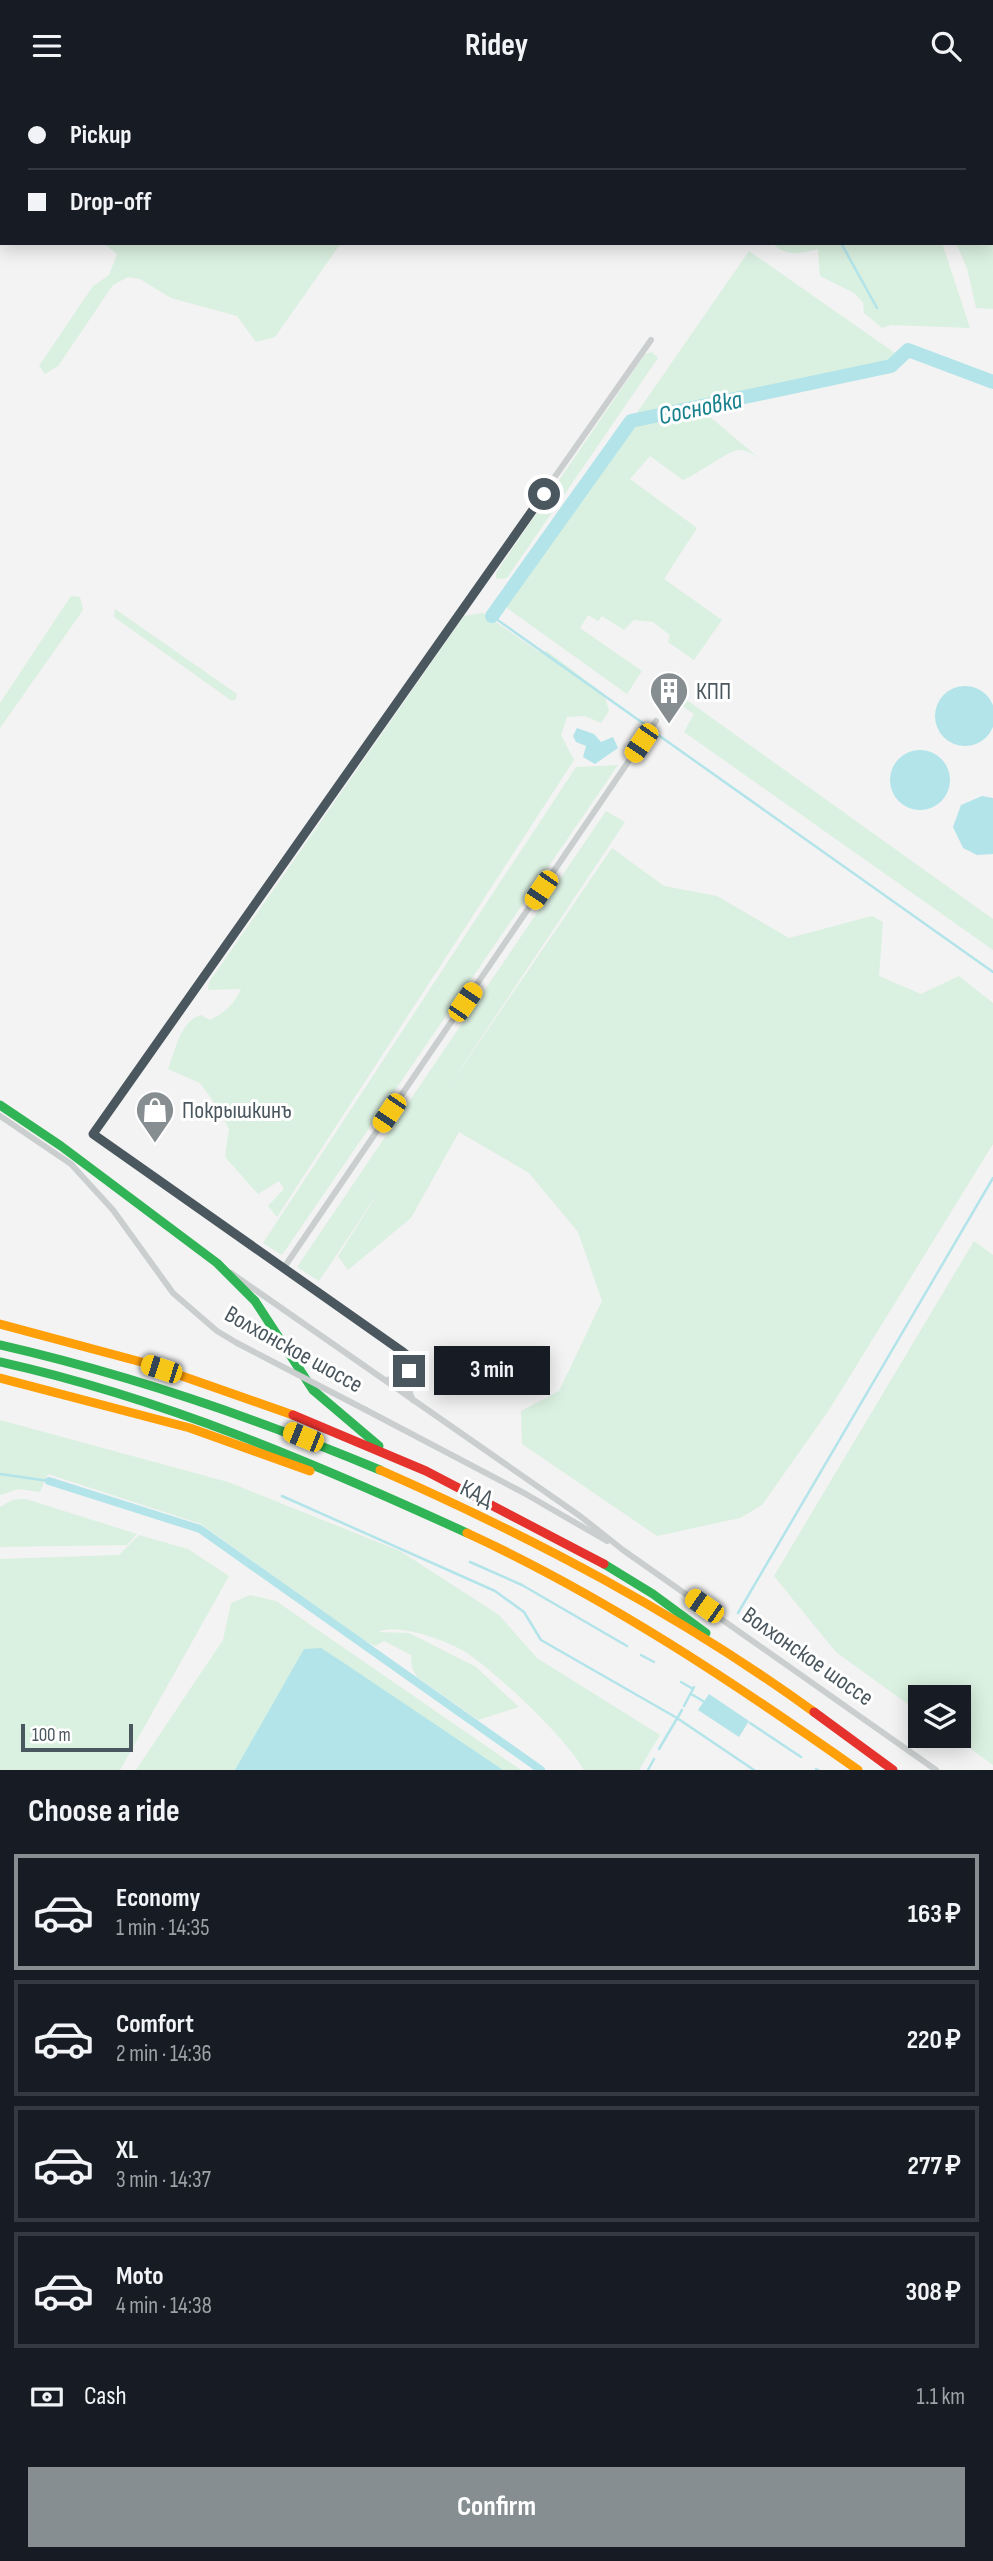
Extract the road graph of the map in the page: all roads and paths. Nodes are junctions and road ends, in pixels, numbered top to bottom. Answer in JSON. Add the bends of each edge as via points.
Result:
{"nodes":[{"id":1,"x":651,"y":340,"type":"dead end"},
{"id":2,"x":656,"y":721,"type":"dead end"},
{"id":3,"x":0,"y":1105,"type":"edge"},
{"id":4,"x":0,"y":1115,"type":"edge"},
{"id":5,"x":218,"y":1263,"type":"junction"},
{"id":6,"x":283,"y":1269,"type":"junction"},
{"id":7,"x":0,"y":1322,"type":"edge"},
{"id":8,"x":0,"y":1345,"type":"edge"},
{"id":9,"x":0,"y":1362,"type":"edge"},
{"id":10,"x":409,"y":1371,"type":"junction"},
{"id":11,"x":0,"y":1378,"type":"edge"},
{"id":12,"x":384,"y":1380,"type":"junction"},
{"id":13,"x":413,"y":1400,"type":"junction"},
{"id":14,"x":392,"y":1455,"type":"junction"},
{"id":15,"x":382,"y":1495,"type":"junction"},
{"id":16,"x":623,"y":1550,"type":"junction"},
{"id":17,"x":738,"y":1659,"type":"junction"},
{"id":18,"x":858,"y":1770,"type":"edge"},
{"id":19,"x":893,"y":1770,"type":"edge"},
{"id":20,"x":936,"y":1770,"type":"edge"}],
"edges":[{"from":1,"to":6,"type":"street","via":[[93,1134]]},
{"from":2,"to":6,"type":"street"},
{"from":3,"to":5,"type":"main road","name":"Волхонское шоссе"},
{"from":4,"to":16,"type":"street","name":"Волхонское шоссе","bridge":true,"via":[[71,1164],[113,1210],[173,1293],[217,1331]]},
{"from":5,"to":12,"type":"street","name":"Волхонское шоссе"},
{"from":5,"to":14,"type":"main road","via":[[255,1301],[313,1390]]},
{"from":6,"to":10,"type":"street","via":[[408,1356]]},
{"from":7,"to":14,"type":"main road","via":[[239,1395]]},
{"from":8,"to":17,"type":"main road","name":"КАД","via":[[158,1386],[368,1464],[570,1559]]},
{"from":9,"to":15,"type":"main road","name":"КАД","via":[[213,1425]]},
{"from":10,"to":12,"type":"street","via":[[401,1378]]},
{"from":10,"to":13,"type":"street","via":[[408,1391]]},
{"from":11,"to":15,"type":"main road","via":[[190,1428]]},
{"from":12,"to":13,"type":"street","name":"Волхонское шоссе"},
{"from":13,"to":16,"type":"street","name":"Волхонское шоссе"},
{"from":14,"to":17,"type":"main road","via":[[499,1506],[601,1563],[692,1621]]},
{"from":15,"to":18,"type":"main road","name":"КАД","via":[[579,1589],[726,1678]]},
{"from":16,"to":20,"type":"street","name":"Волхонское шоссе"},
{"from":17,"to":19,"type":"main road","name":"КАД"}]}
